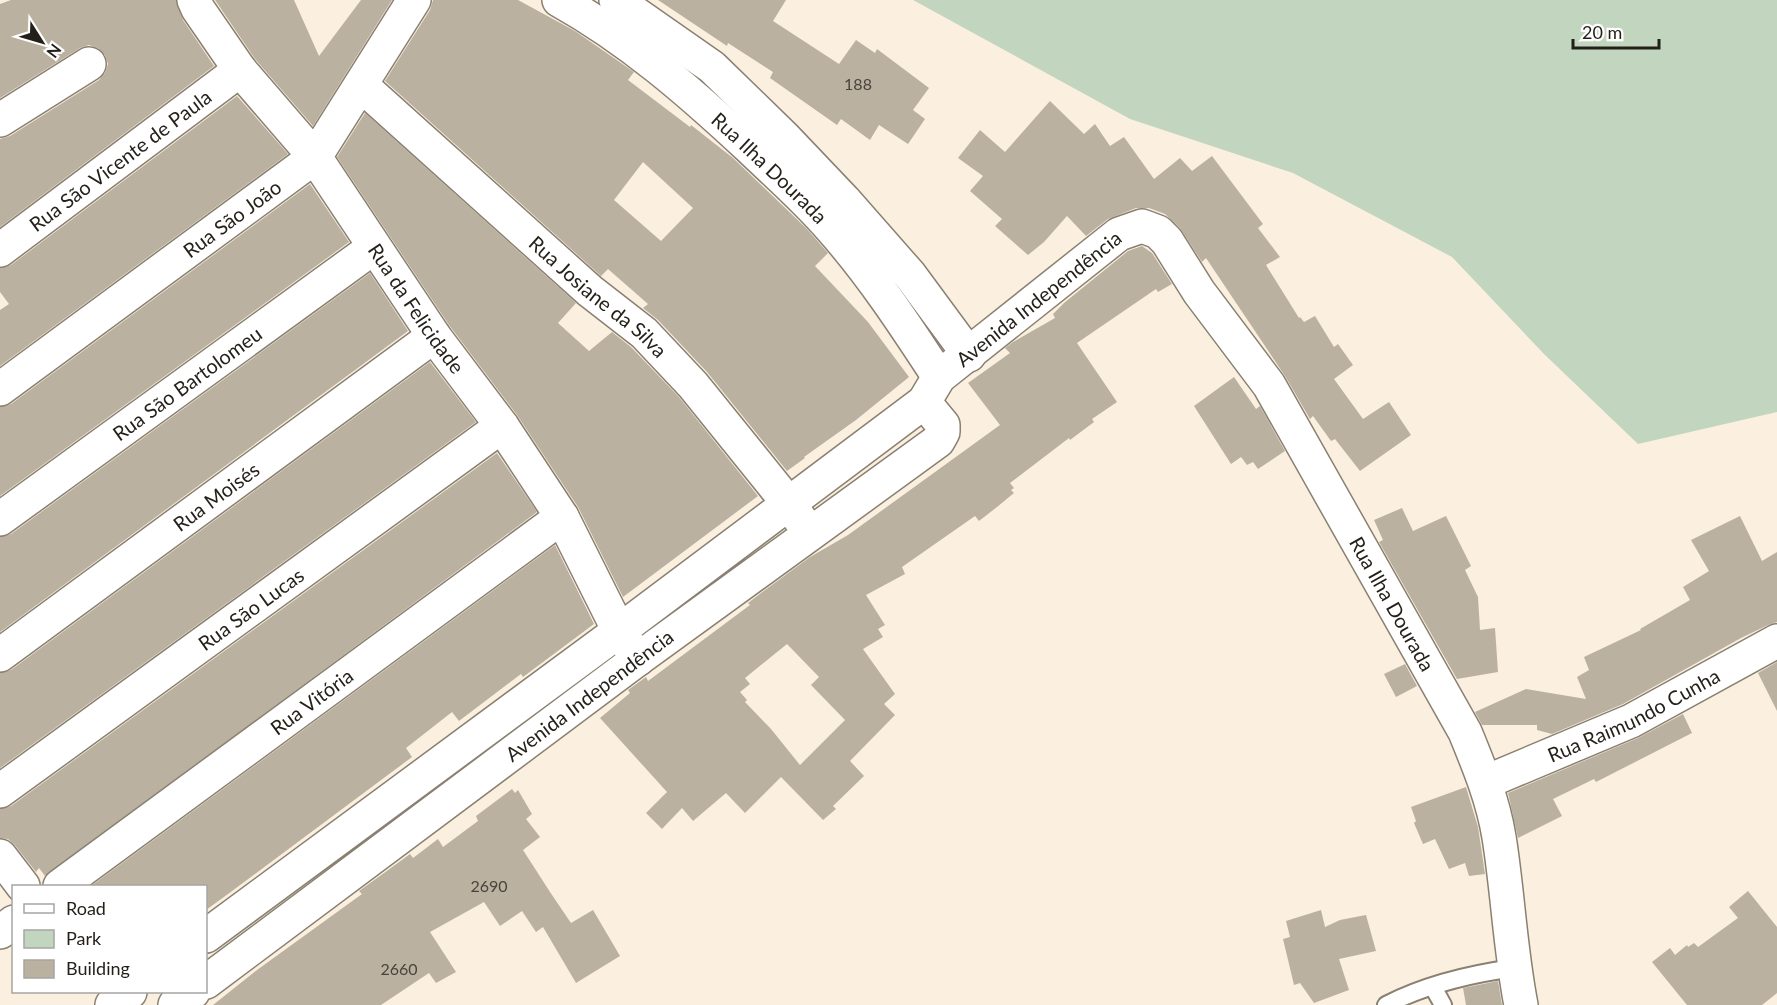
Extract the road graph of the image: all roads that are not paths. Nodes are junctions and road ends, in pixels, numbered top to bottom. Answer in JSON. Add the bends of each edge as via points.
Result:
{"nodes":[{"id":1,"x":194,"y":0,"type":"edge"},
{"id":2,"x":414,"y":0,"type":"edge"},
{"id":3,"x":559,"y":0,"type":"edge"},
{"id":4,"x":616,"y":0,"type":"edge"},
{"id":5,"x":89,"y":63,"type":"dead end"},
{"id":6,"x":712,"y":67,"type":"junction"},
{"id":7,"x":240,"y":70,"type":"junction"},
{"id":8,"x":361,"y":86,"type":"junction"},
{"id":9,"x":691,"y":93,"type":"junction"},
{"id":10,"x":0,"y":120,"type":"edge"},
{"id":11,"x":315,"y":157,"type":"junction"},
{"id":12,"x":1167,"y":241,"type":"joint"},
{"id":13,"x":374,"y":248,"type":"junction"},
{"id":14,"x":0,"y":250,"type":"edge"},
{"id":15,"x":910,"y":274,"type":"junction"},
{"id":16,"x":885,"y":296,"type":"junction"},
{"id":17,"x":434,"y":336,"type":"junction"},
{"id":18,"x":969,"y":355,"type":"junction"},
{"id":19,"x":0,"y":389,"type":"edge"},
{"id":20,"x":932,"y":389,"type":"junction"},
{"id":21,"x":502,"y":426,"type":"junction"},
{"id":22,"x":789,"y":504,"type":"junction"},
{"id":23,"x":562,"y":517,"type":"junction"},
{"id":24,"x":0,"y":519,"type":"edge"},
{"id":25,"x":810,"y":533,"type":"junction"},
{"id":26,"x":619,"y":632,"type":"junction"},
{"id":27,"x":1777,"y":641,"type":"edge"},
{"id":28,"x":0,"y":656,"type":"edge"},
{"id":29,"x":638,"y":659,"type":"junction"},
{"id":30,"x":1486,"y":782,"type":"junction"},
{"id":31,"x":0,"y":791,"type":"edge"},
{"id":32,"x":377,"y":808,"type":"junction"},
{"id":33,"x":399,"y":838,"type":"junction"},
{"id":34,"x":0,"y":856,"type":"edge"},
{"id":35,"x":22,"y":885,"type":"edge"},
{"id":36,"x":61,"y":885,"type":"edge"},
{"id":37,"x":207,"y":935,"type":"edge"},
{"id":38,"x":1514,"y":968,"type":"junction"},
{"id":39,"x":207,"y":981,"type":"edge"},
{"id":40,"x":1432,"y":987,"type":"junction"},
{"id":41,"x":192,"y":993,"type":"edge"},
{"id":42,"x":175,"y":1005,"type":"edge"},
{"id":43,"x":1386,"y":1005,"type":"edge"},
{"id":44,"x":1443,"y":1005,"type":"edge"},
{"id":45,"x":1521,"y":1005,"type":"edge"}],
"edges":[{"from":1,"to":7,"type":"street","name":"Rua da Felicidade"},
{"from":2,"to":8,"type":"street","name":"Rua São João"},
{"from":3,"to":9,"type":"street","name":"Rua Ilha Dourada","via":[[595,20]]},
{"from":4,"to":6,"type":"street","name":"Rua Ilha Dourada"},
{"from":5,"to":10,"type":"street"},
{"from":6,"to":9,"type":"street"},
{"from":6,"to":15,"type":"street","name":"Rua Ilha Dourada","via":[[793,146]]},
{"from":7,"to":11,"type":"street","name":"Rua da Felicidade"},
{"from":7,"to":14,"type":"street","name":"Rua São Vicente de Paula"},
{"from":8,"to":11,"type":"street","name":"Rua São João"},
{"from":8,"to":22,"type":"street","name":"Rua Josiane da Silva","via":[[590,291],[644,333],[693,385]]},
{"from":9,"to":16,"type":"street","name":"Rua Ilha Dourada","via":[[830,226]]},
{"from":11,"to":13,"type":"street","name":"Rua da Felicidade"},
{"from":11,"to":19,"type":"street","name":"Rua São João"},
{"from":12,"to":18,"type":"street","name":"Avenida Independência","via":[[1158,232],[1142,226],[1119,234]]},
{"from":12,"to":30,"type":"street","name":"Rua Ilha Dourada","via":[[1199,292],[1269,386],[1465,732]]},
{"from":13,"to":17,"type":"street","name":"Rua da Felicidade"},
{"from":13,"to":24,"type":"street","name":"Rua São Bartolomeu"},
{"from":15,"to":16,"type":"street"},
{"from":15,"to":18,"type":"street","name":"Rua Ilha Dourada"},
{"from":16,"to":20,"type":"street","name":"Rua Ilha Dourada"},
{"from":17,"to":21,"type":"street","name":"Rua da Felicidade"},
{"from":17,"to":28,"type":"street","name":"Rua Moisés"},
{"from":18,"to":20,"type":"street","name":"Avenida Independência"},
{"from":20,"to":22,"type":"street","name":"Avenida Independência"},
{"from":20,"to":25,"type":"street","name":"Avenida Independência","via":[[943,425],[938,441]]},
{"from":21,"to":23,"type":"street","name":"Rua da Felicidade"},
{"from":21,"to":31,"type":"street","name":"Rua São Lucas"},
{"from":22,"to":25,"type":"street","name":"Rua Josiane da Silva"},
{"from":22,"to":26,"type":"street","name":"Avenida Independência"},
{"from":23,"to":26,"type":"street","name":"Rua da Felicidade"},
{"from":23,"to":36,"type":"street","name":"Rua Vitória"},
{"from":25,"to":29,"type":"street","name":"Avenida Independência"},
{"from":26,"to":29,"type":"street","name":"Rua da Felicidade"},
{"from":26,"to":32,"type":"street","name":"Avenida Independência"},
{"from":27,"to":30,"type":"street","name":"Rua Raimundo Cunha","via":[[1631,721]]},
{"from":29,"to":33,"type":"street","name":"Avenida Independência"},
{"from":30,"to":38,"type":"street","name":"Rua Ilha Dourada","via":[[1499,835]]},
{"from":32,"to":33,"type":"street"},
{"from":32,"to":37,"type":"street","name":"Avenida Independência"},
{"from":33,"to":39,"type":"street","name":"Avenida Independência"},
{"from":34,"to":35,"type":"street"},
{"from":38,"to":40,"type":"lane","via":[[1477,973]]},
{"from":38,"to":45,"type":"street","name":"Rua Ilha Dourada"},
{"from":40,"to":43,"type":"lane"},
{"from":40,"to":44,"type":"lane"},
{"from":41,"to":42,"type":"street"}]}
